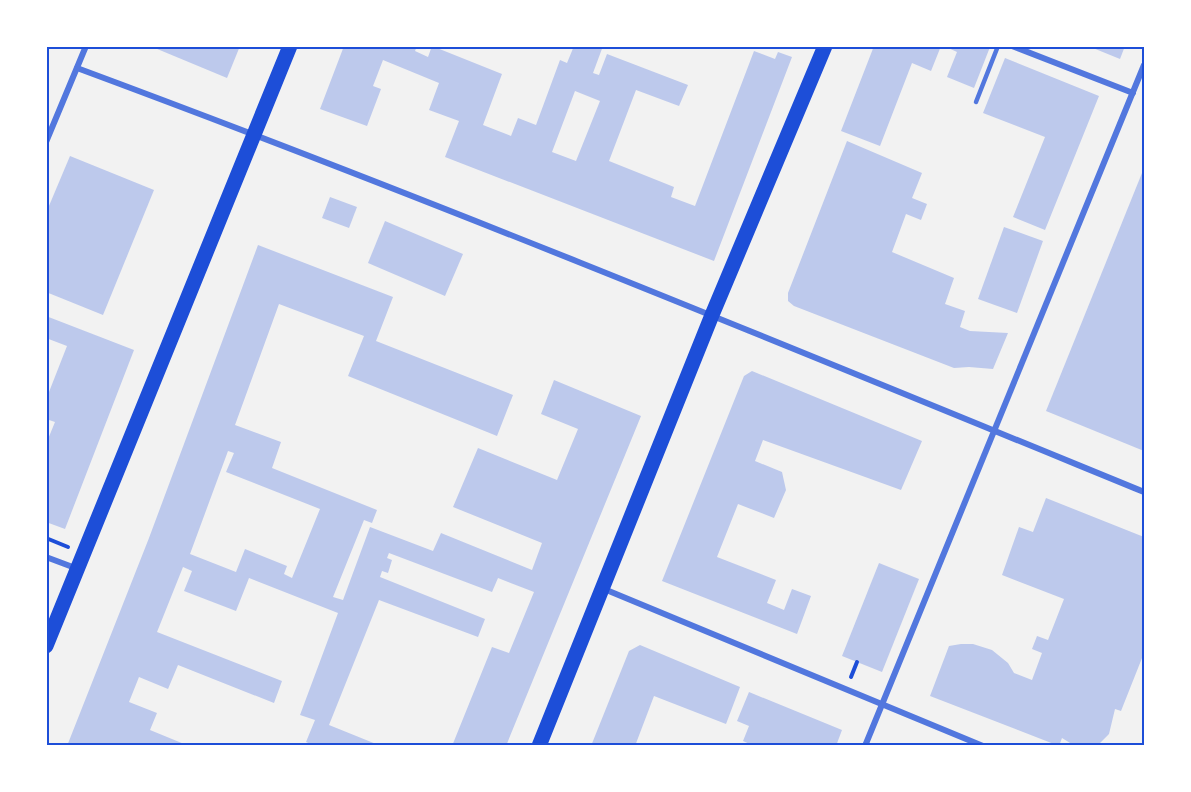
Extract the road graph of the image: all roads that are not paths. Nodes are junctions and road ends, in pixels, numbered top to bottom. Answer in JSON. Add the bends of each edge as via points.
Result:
{"nodes":[{"id":1,"x":86,"y":46,"type":"edge"},
{"id":2,"x":290,"y":46,"type":"edge"},
{"id":3,"x":825,"y":46,"type":"edge"},
{"id":4,"x":998,"y":46,"type":"edge"},
{"id":5,"x":1012,"y":46,"type":"edge"},
{"id":6,"x":1144,"y":65,"type":"edge"},
{"id":7,"x":77,"y":68,"type":"junction"},
{"id":8,"x":1133,"y":93,"type":"junction"},
{"id":9,"x":976,"y":102,"type":"dead end"},
{"id":10,"x":254,"y":133,"type":"junction"},
{"id":11,"x":46,"y":142,"type":"edge"},
{"id":12,"x":711,"y":315,"type":"junction"},
{"id":13,"x":995,"y":431,"type":"junction"},
{"id":14,"x":1144,"y":492,"type":"edge"},
{"id":15,"x":46,"y":557,"type":"edge"},
{"id":16,"x":79,"y":569,"type":"junction"},
{"id":17,"x":601,"y":588,"type":"junction"},
{"id":18,"x":46,"y":646,"type":"edge"},
{"id":19,"x":882,"y":704,"type":"junction"},
{"id":20,"x":539,"y":746,"type":"edge"},
{"id":21,"x":865,"y":746,"type":"edge"},
{"id":22,"x":983,"y":746,"type":"edge"}],
"edges":[{"from":1,"to":7,"type":"street"},
{"from":2,"to":10,"type":"main road"},
{"from":3,"to":12,"type":"main road"},
{"from":4,"to":9,"type":"lane"},
{"from":5,"to":8,"type":"street"},
{"from":6,"to":8,"type":"street"},
{"from":7,"to":10,"type":"street"},
{"from":7,"to":11,"type":"street"},
{"from":8,"to":13,"type":"street"},
{"from":10,"to":12,"type":"street"},
{"from":10,"to":16,"type":"main road"},
{"from":12,"to":13,"type":"street"},
{"from":12,"to":17,"type":"main road"},
{"from":13,"to":14,"type":"street"},
{"from":13,"to":19,"type":"street"},
{"from":15,"to":16,"type":"street"},
{"from":16,"to":18,"type":"main road"},
{"from":17,"to":19,"type":"street"},
{"from":17,"to":20,"type":"main road"},
{"from":19,"to":21,"type":"street"},
{"from":19,"to":22,"type":"street"}]}
